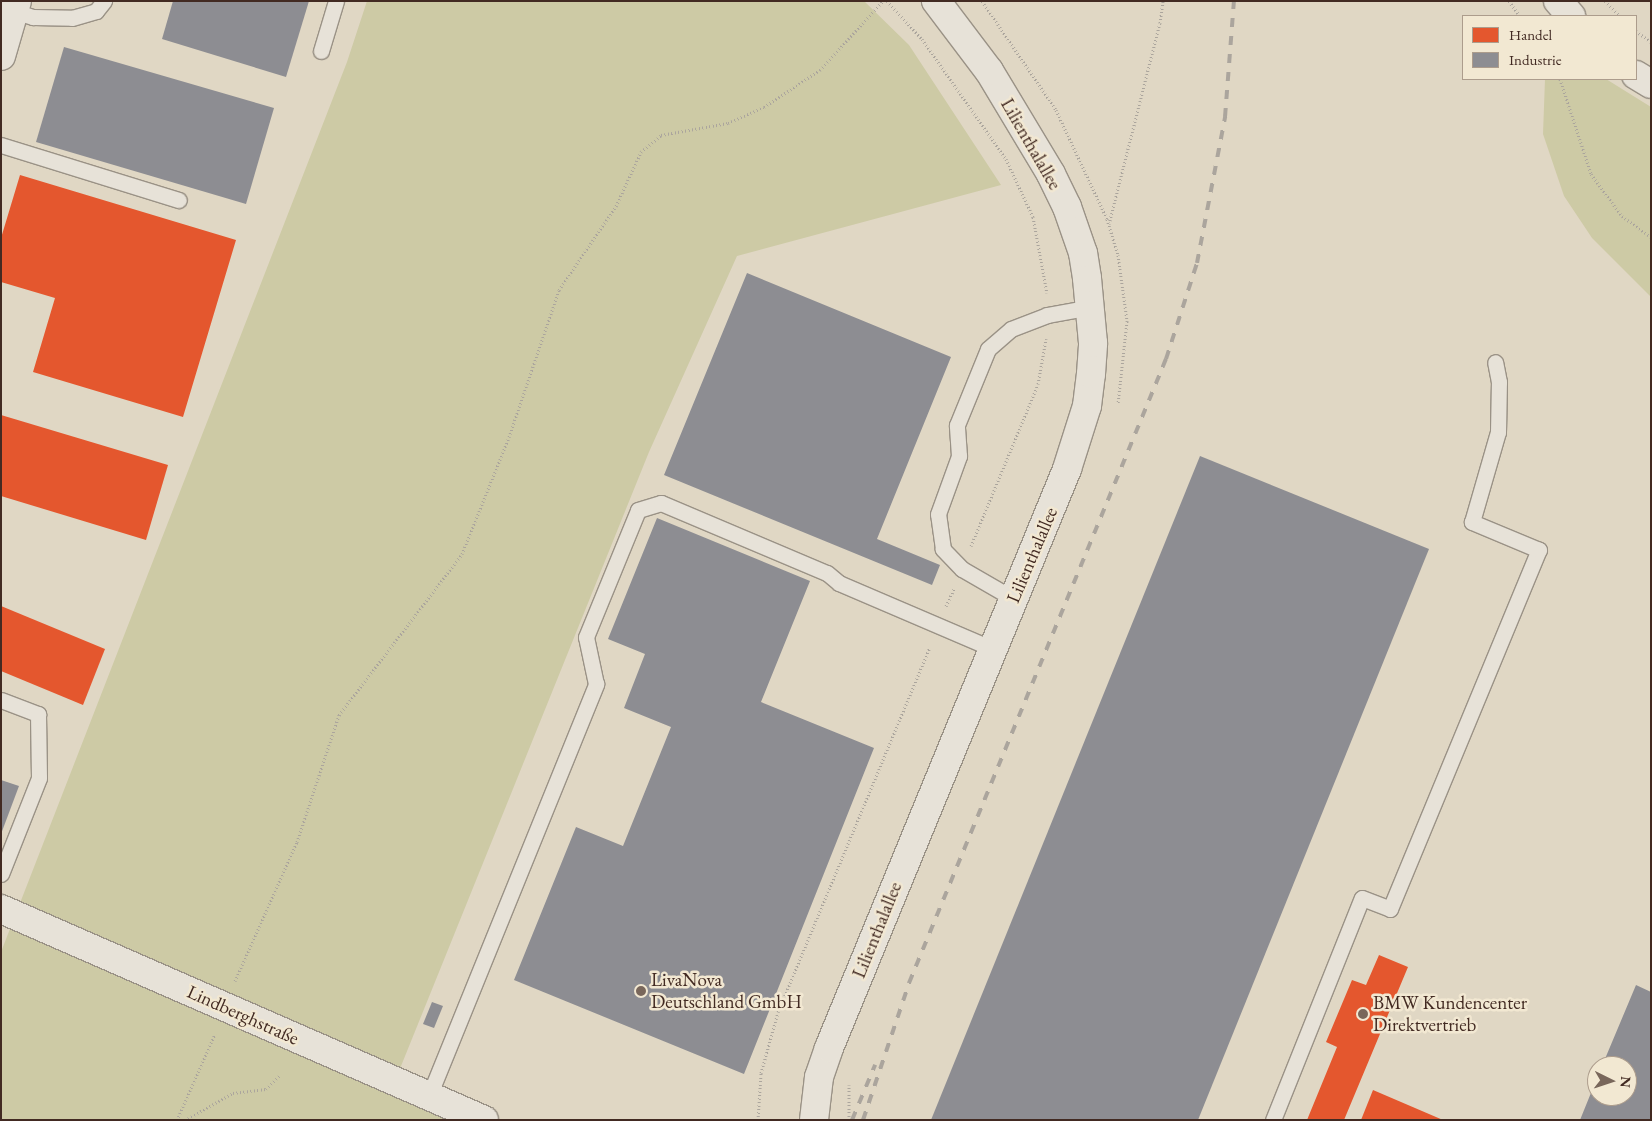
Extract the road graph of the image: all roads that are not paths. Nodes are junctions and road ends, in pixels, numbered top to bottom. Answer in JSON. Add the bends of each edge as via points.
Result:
{"nodes":[{"id":1,"x":104,"y":1,"type":"edge"},
{"id":2,"x":336,"y":1,"type":"edge"},
{"id":3,"x":936,"y":1,"type":"edge"},
{"id":4,"x":1558,"y":1,"type":"edge"},
{"id":5,"x":1571,"y":15,"type":"edge"},
{"id":6,"x":8,"y":27,"type":"edge"},
{"id":7,"x":321,"y":51,"type":"dead end"},
{"id":8,"x":1637,"y":76,"type":"edge"},
{"id":9,"x":1651,"y":84,"type":"edge"},
{"id":10,"x":1,"y":145,"type":"edge"},
{"id":11,"x":179,"y":200,"type":"dead end"},
{"id":12,"x":1091,"y":307,"type":"junction"},
{"id":13,"x":1495,"y":362,"type":"dead end"},
{"id":14,"x":1014,"y":599,"type":"junction"},
{"id":15,"x":993,"y":649,"type":"junction"},
{"id":16,"x":1,"y":700,"type":"edge"},
{"id":17,"x":1,"y":874,"type":"edge"},
{"id":18,"x":1,"y":909,"type":"edge"},
{"id":19,"x":429,"y":1096,"type":"junction"},
{"id":20,"x":484,"y":1120,"type":"edge"},
{"id":21,"x":814,"y":1120,"type":"edge"},
{"id":22,"x":1273,"y":1120,"type":"edge"}],
"edges":[{"from":1,"to":6,"type":"lane","via":[[96,11],[72,18],[33,17]]},
{"from":2,"to":7,"type":"lane"},
{"from":3,"to":12,"type":"street","name":"Lilienthalallee","via":[[989,71],[1051,174],[1083,253]]},
{"from":4,"to":5,"type":"street"},
{"from":8,"to":9,"type":"street"},
{"from":10,"to":11,"type":"lane"},
{"from":12,"to":14,"type":"street","name":"Lilienthalallee","via":[[1091,374],[1079,435]]},
{"from":12,"to":14,"type":"lane","via":[[1047,315],[1006,334],[988,349],[956,425],[959,456],[938,514],[943,549],[962,569]]},
{"from":13,"to":22,"type":"lane","via":[[1499,382],[1498,432],[1472,522],[1539,550],[1390,909],[1362,898]]},
{"from":14,"to":15,"type":"street","name":"Lilienthalallee"},
{"from":15,"to":19,"type":"lane","via":[[839,583],[827,573],[662,503],[638,510],[586,637],[596,684]]},
{"from":15,"to":21,"type":"street","name":"Lilienthalallee","via":[[829,1048],[820,1077]]},
{"from":16,"to":17,"type":"lane","via":[[38,714],[40,778]]},
{"from":18,"to":19,"type":"street","name":"Lindberghstraße"},
{"from":19,"to":20,"type":"street","name":"Lindberghstraße"}]}
